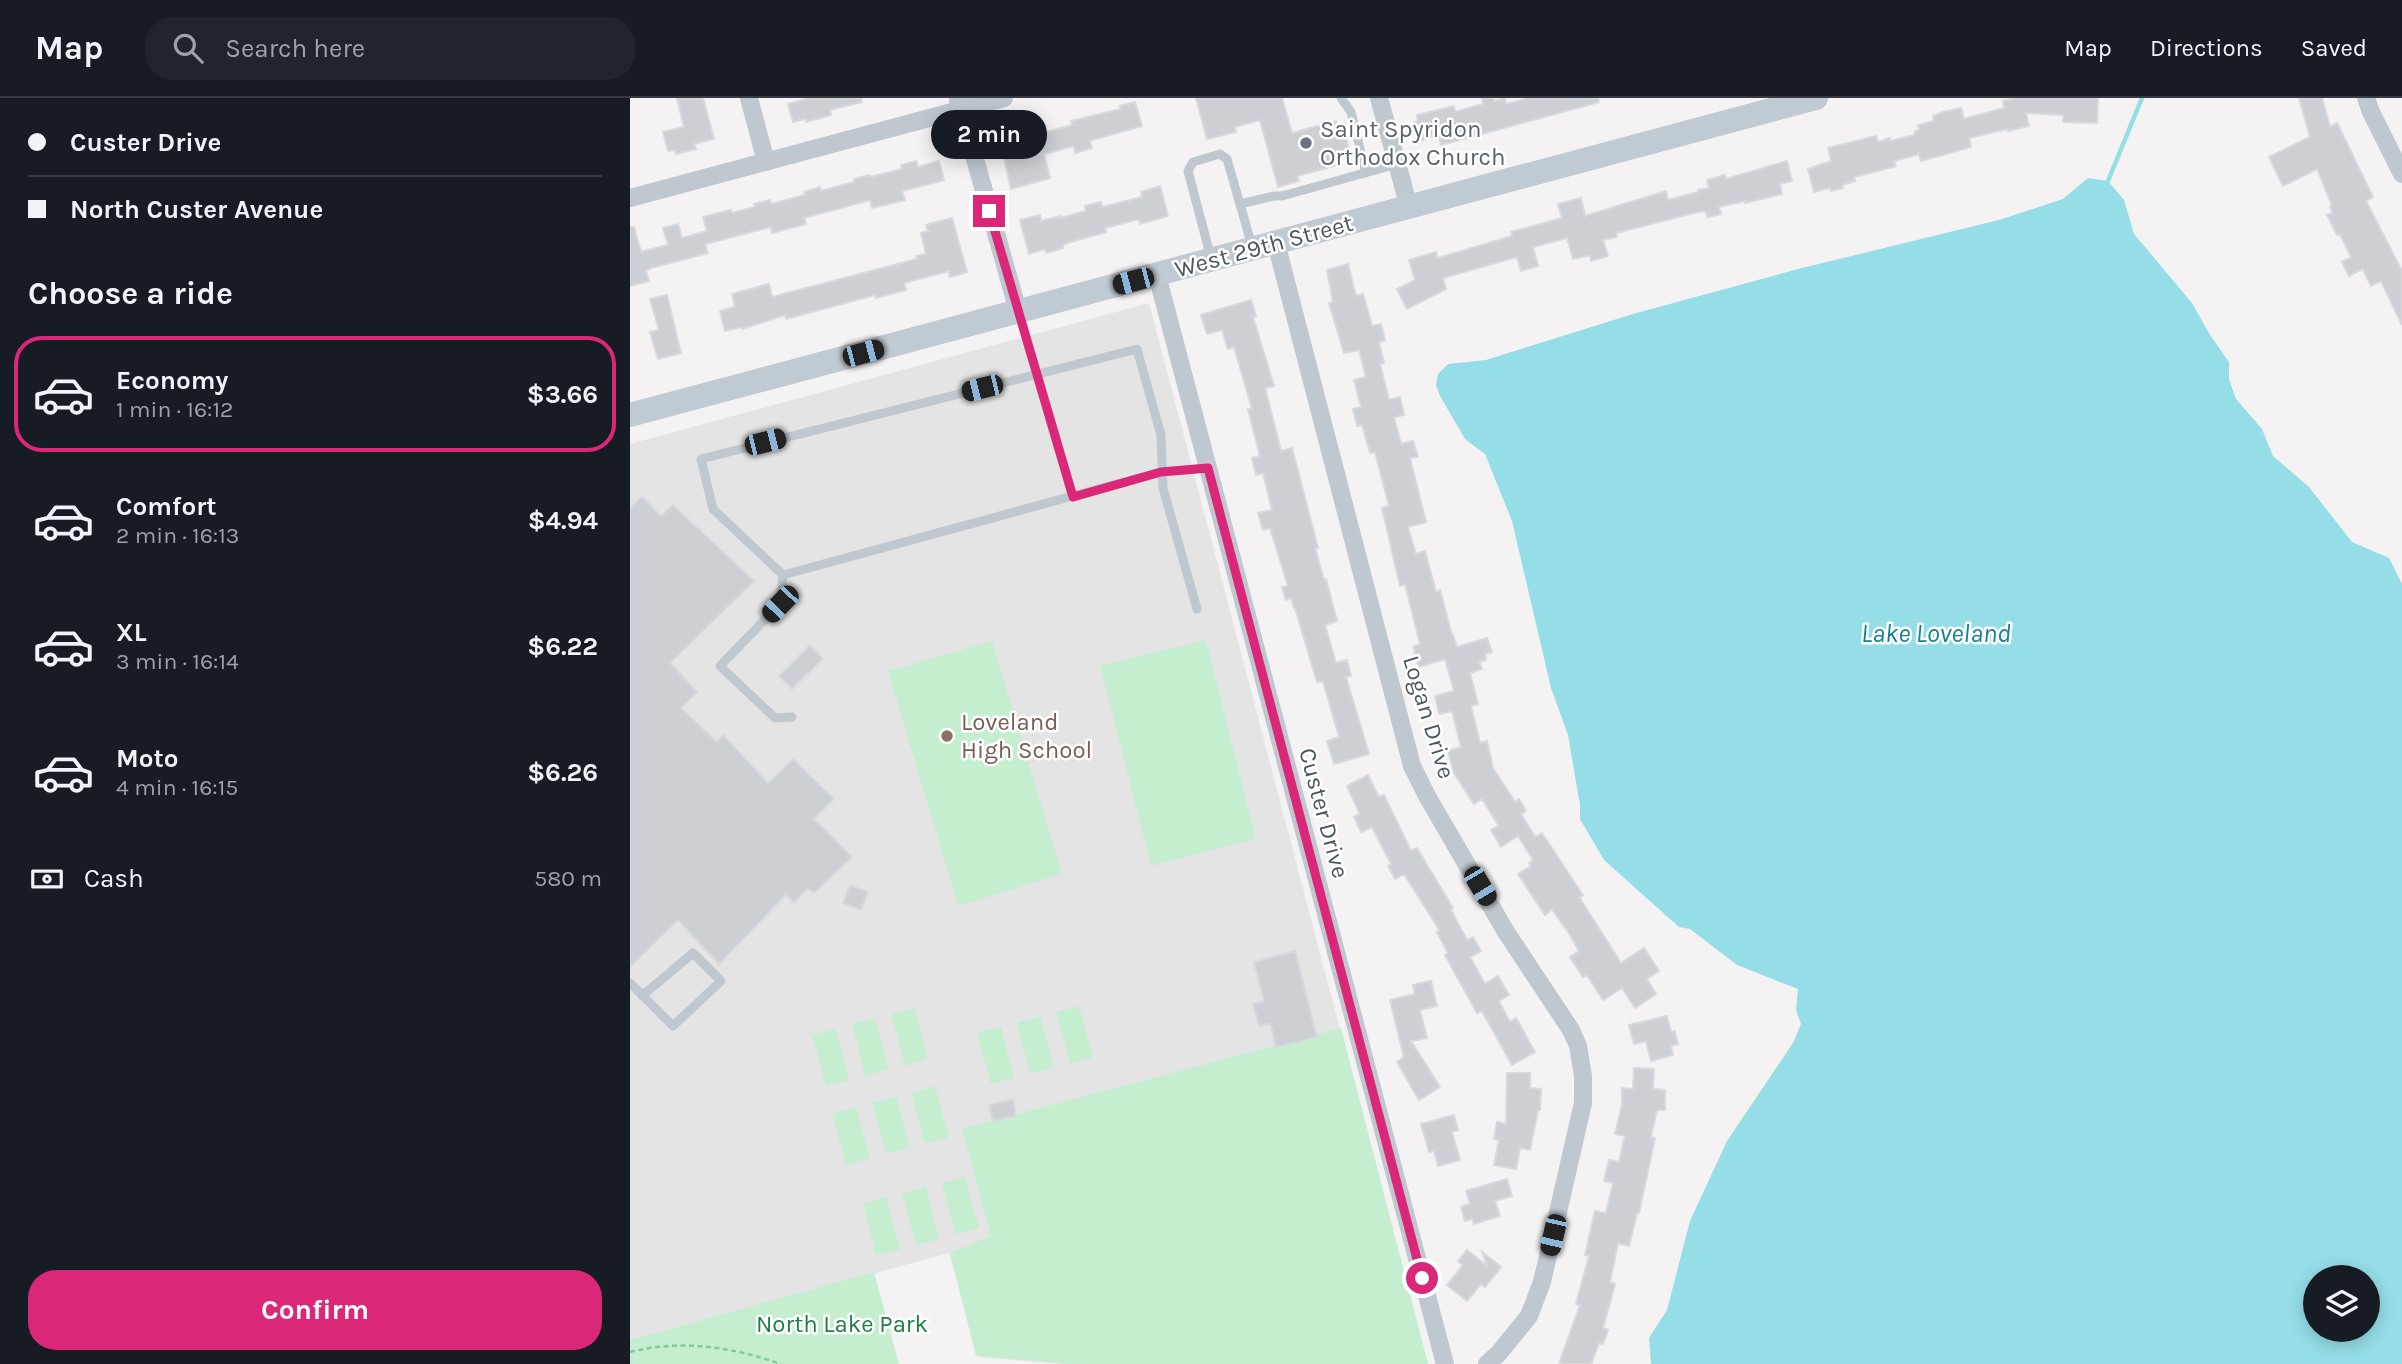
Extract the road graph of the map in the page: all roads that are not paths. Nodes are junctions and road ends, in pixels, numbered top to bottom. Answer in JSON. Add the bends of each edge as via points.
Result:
{"nodes":[{"id":1,"x":749,"y":98,"type":"edge"},
{"id":2,"x":1004,"y":98,"type":"edge"},
{"id":3,"x":1341,"y":98,"type":"edge"},
{"id":4,"x":1379,"y":98,"type":"edge"},
{"id":5,"x":2366,"y":98,"type":"edge"},
{"id":6,"x":1807,"y":99,"type":"edge"},
{"id":7,"x":959,"y":104,"type":"edge"},
{"id":8,"x":766,"y":162,"type":"junction"},
{"id":9,"x":1397,"y":164,"type":"junction"},
{"id":10,"x":1366,"y":173,"type":"junction"},
{"id":11,"x":2402,"y":174,"type":"edge"},
{"id":12,"x":630,"y":198,"type":"edge"},
{"id":13,"x":1240,"y":204,"type":"junction"},
{"id":14,"x":1409,"y":207,"type":"junction"},
{"id":15,"x":1265,"y":246,"type":"junction"},
{"id":16,"x":1211,"y":260,"type":"junction"},
{"id":17,"x":1157,"y":275,"type":"junction"},
{"id":18,"x":1018,"y":311,"type":"junction"},
{"id":19,"x":1036,"y":375,"type":"junction"},
{"id":20,"x":630,"y":415,"type":"edge"},
{"id":21,"x":1208,"y":468,"type":"junction"},
{"id":22,"x":1161,"y":472,"type":"junction"},
{"id":23,"x":1073,"y":497,"type":"junction"},
{"id":24,"x":783,"y":575,"type":"junction"},
{"id":25,"x":1197,"y":609,"type":"dead end"},
{"id":26,"x":792,"y":717,"type":"dead end"},
{"id":27,"x":630,"y":983,"type":"edge"},
{"id":28,"x":642,"y":996,"type":"junction"},
{"id":29,"x":1445,"y":1364,"type":"edge"},
{"id":30,"x":1487,"y":1364,"type":"edge"}],
"edges":[{"from":1,"to":8,"type":"street"},
{"from":2,"to":7,"type":"street"},
{"from":3,"to":10,"type":"lane","via":[[1351,112]]},
{"from":4,"to":9,"type":"street"},
{"from":5,"to":11,"type":"street"},
{"from":6,"to":14,"type":"main road","name":"West 29th Street"},
{"from":7,"to":8,"type":"street"},
{"from":7,"to":18,"type":"street"},
{"from":8,"to":12,"type":"street"},
{"from":9,"to":10,"type":"lane"},
{"from":9,"to":14,"type":"street"},
{"from":10,"to":13,"type":"lane"},
{"from":13,"to":15,"type":"lane"},
{"from":13,"to":16,"type":"lane","via":[[1227,159],[1220,154],[1193,162],[1188,171]]},
{"from":14,"to":15,"type":"main road","name":"West 29th Street"},
{"from":15,"to":16,"type":"main road","name":"West 29th Street"},
{"from":15,"to":30,"type":"street","name":"Logan Drive","via":[[1412,765],[1506,932],[1578,1046],[1582,1111],[1542,1282],[1530,1316]]},
{"from":16,"to":17,"type":"main road","name":"West 29th Street"},
{"from":17,"to":18,"type":"main road","name":"West 29th Street"},
{"from":17,"to":21,"type":"street","name":"Custer Drive"},
{"from":18,"to":19,"type":"lane"},
{"from":18,"to":20,"type":"main road","name":"West 29th Street"},
{"from":19,"to":22,"type":"lane","via":[[1137,349],[1161,435]]},
{"from":19,"to":23,"type":"lane"},
{"from":19,"to":24,"type":"lane","via":[[701,459],[713,509]]},
{"from":21,"to":22,"type":"lane"},
{"from":21,"to":29,"type":"street","name":"Custer Drive"},
{"from":22,"to":23,"type":"lane"},
{"from":22,"to":25,"type":"lane"},
{"from":23,"to":24,"type":"lane"},
{"from":24,"to":26,"type":"lane","via":[[780,604],[720,666],[775,718]]},
{"from":27,"to":28,"type":"lane"},
{"from":28,"to":28,"type":"lane","via":[[693,953],[720,981],[673,1026]]}]}
